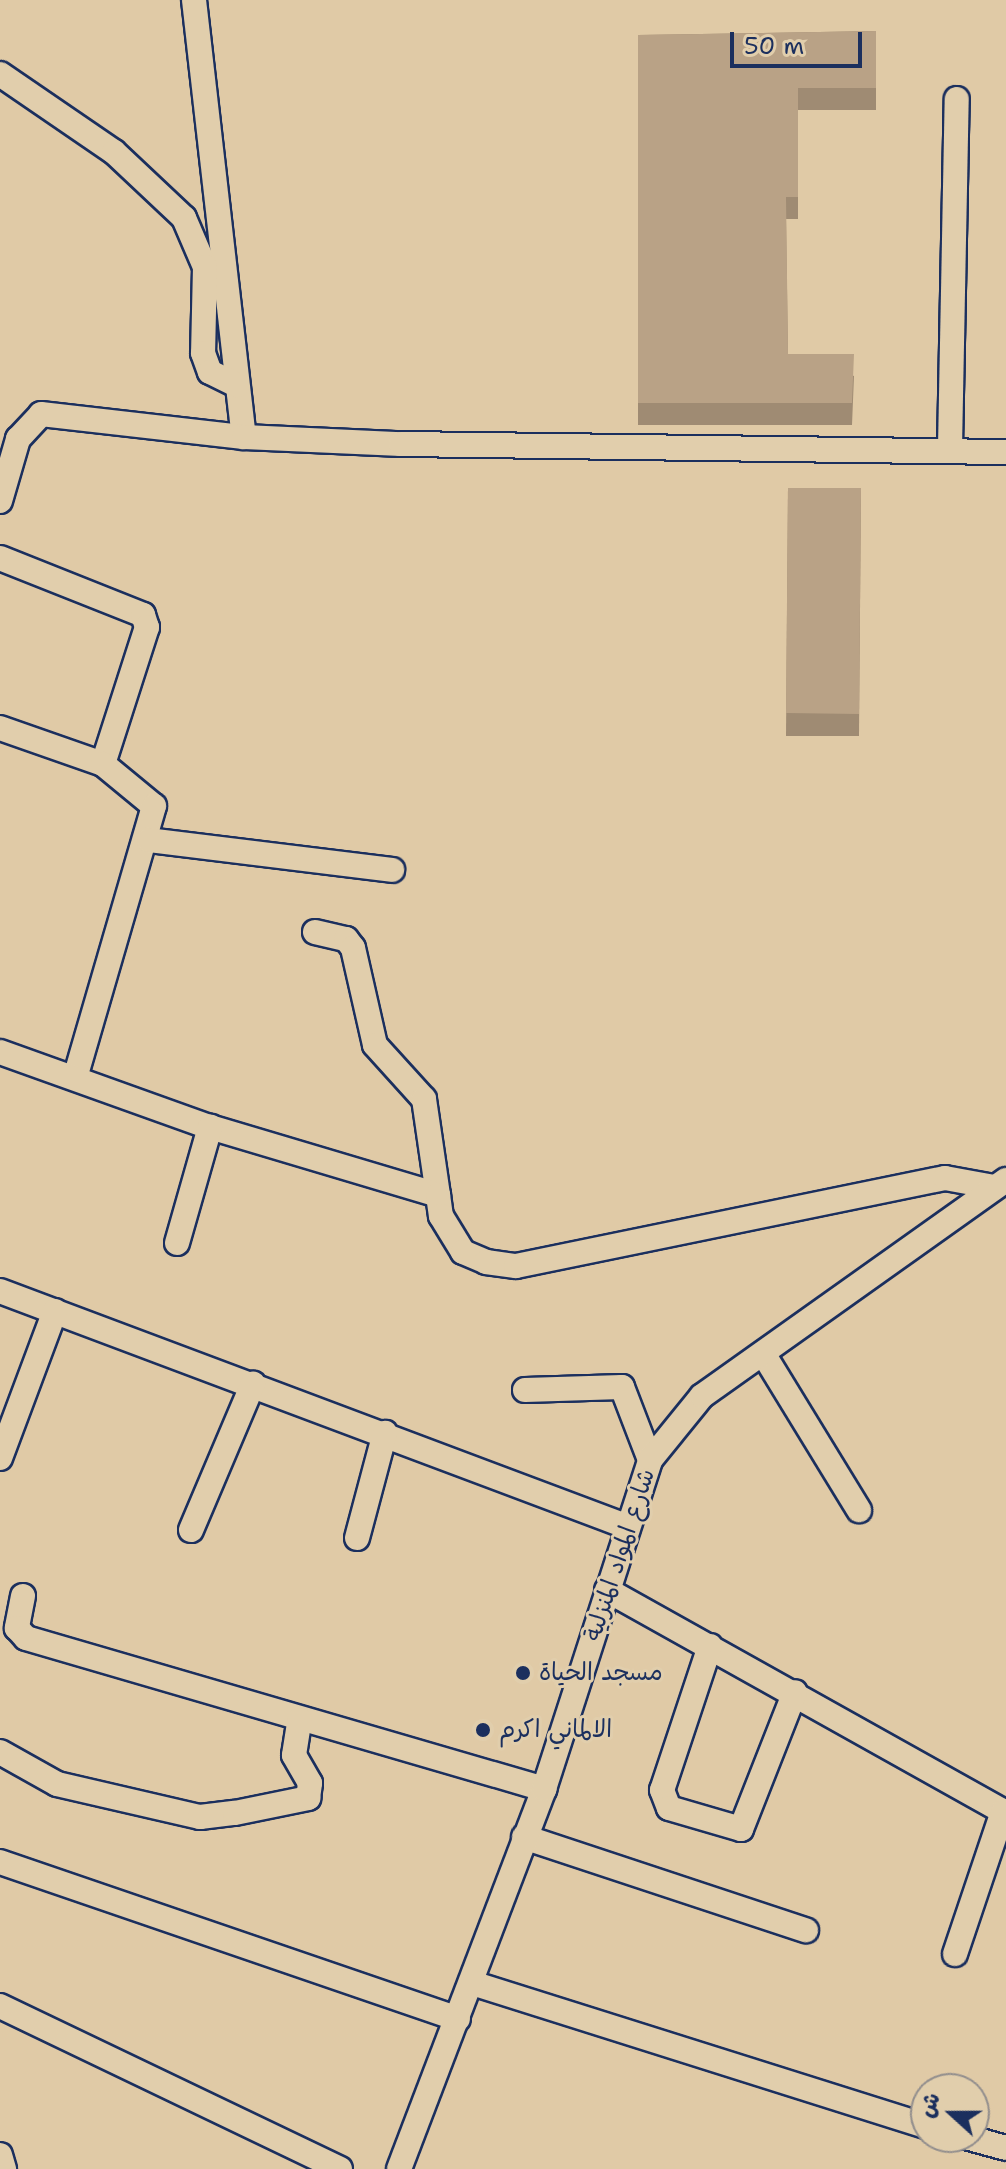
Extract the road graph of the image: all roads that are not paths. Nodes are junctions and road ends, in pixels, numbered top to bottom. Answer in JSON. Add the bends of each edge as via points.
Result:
{"nodes":[{"id":1,"x":194,"y":0,"type":"edge"},
{"id":2,"x":0,"y":74,"type":"edge"},
{"id":3,"x":957,"y":99,"type":"dead end"},
{"id":4,"x":237,"y":385,"type":"junction"},
{"id":5,"x":244,"y":437,"type":"junction"},
{"id":6,"x":950,"y":448,"type":"junction"},
{"id":7,"x":1006,"y":452,"type":"edge"},
{"id":8,"x":0,"y":501,"type":"edge"},
{"id":9,"x":0,"y":558,"type":"edge"},
{"id":10,"x":0,"y":728,"type":"edge"},
{"id":11,"x":103,"y":764,"type":"junction"},
{"id":12,"x":149,"y":840,"type":"junction"},
{"id":13,"x":392,"y":870,"type":"dead end"},
{"id":14,"x":315,"y":932,"type":"dead end"},
{"id":15,"x":0,"y":1052,"type":"edge"},
{"id":16,"x":75,"y":1078,"type":"junction"},
{"id":17,"x":210,"y":1127,"type":"junction"},
{"id":18,"x":1000,"y":1184,"type":"edge"},
{"id":19,"x":438,"y":1195,"type":"junction"},
{"id":20,"x":177,"y":1243,"type":"dead end"},
{"id":21,"x":0,"y":1291,"type":"edge"},
{"id":22,"x":55,"y":1311,"type":"junction"},
{"id":23,"x":764,"y":1355,"type":"junction"},
{"id":24,"x":253,"y":1384,"type":"junction"},
{"id":25,"x":525,"y":1390,"type":"dead end"},
{"id":26,"x":385,"y":1433,"type":"junction"},
{"id":27,"x":0,"y":1458,"type":"edge"},
{"id":28,"x":650,"y":1460,"type":"junction"},
{"id":29,"x":859,"y":1510,"type":"dead end"},
{"id":30,"x":626,"y":1526,"type":"junction"},
{"id":31,"x":191,"y":1530,"type":"dead end"},
{"id":32,"x":357,"y":1538,"type":"dead end"},
{"id":33,"x":607,"y":1590,"type":"junction"},
{"id":34,"x":23,"y":1596,"type":"dead end"},
{"id":35,"x":710,"y":1646,"type":"junction"},
{"id":36,"x":795,"y":1692,"type":"junction"},
{"id":37,"x":300,"y":1719,"type":"junction"},
{"id":38,"x":0,"y":1752,"type":"edge"},
{"id":39,"x":544,"y":1789,"type":"junction"},
{"id":40,"x":1004,"y":1812,"type":"edge"},
{"id":41,"x":524,"y":1837,"type":"junction"},
{"id":42,"x":0,"y":1862,"type":"edge"},
{"id":43,"x":806,"y":1930,"type":"dead end"},
{"id":44,"x":955,"y":1954,"type":"dead end"},
{"id":45,"x":472,"y":1983,"type":"junction"},
{"id":46,"x":1,"y":2007,"type":"edge"},
{"id":47,"x":458,"y":2019,"type":"junction"},
{"id":48,"x":910,"y":2121,"type":"edge"},
{"id":49,"x":0,"y":2155,"type":"edge"},
{"id":50,"x":4,"y":2169,"type":"edge"},
{"id":51,"x":340,"y":2169,"type":"edge"},
{"id":52,"x":399,"y":2169,"type":"edge"}],
"edges":[{"from":1,"to":4,"type":"street"},
{"from":2,"to":4,"type":"street","via":[[114,152],[184,218],[205,267],[203,353],[210,372]]},
{"from":3,"to":6,"type":"street"},
{"from":4,"to":5,"type":"street"},
{"from":5,"to":6,"type":"street"},
{"from":5,"to":8,"type":"street","via":[[41,414],[18,439]]},
{"from":6,"to":7,"type":"street"},
{"from":9,"to":11,"type":"street","via":[[143,615],[147,627]]},
{"from":10,"to":11,"type":"street"},
{"from":11,"to":12,"type":"street","via":[[154,806]]},
{"from":12,"to":13,"type":"street"},
{"from":12,"to":16,"type":"street"},
{"from":14,"to":19,"type":"street","via":[[346,939],[353,948],[375,1045],[424,1099]]},
{"from":15,"to":16,"type":"street"},
{"from":16,"to":17,"type":"street"},
{"from":17,"to":19,"type":"street"},
{"from":17,"to":20,"type":"street"},
{"from":18,"to":19,"type":"street","via":[[945,1178],[516,1266],[463,1252],[441,1216]]},
{"from":18,"to":23,"type":"street","name":"شارع المواد المنزلية"},
{"from":21,"to":22,"type":"street"},
{"from":22,"to":24,"type":"street"},
{"from":22,"to":27,"type":"street"},
{"from":23,"to":28,"type":"street","name":"شارع المواد المنزلية","via":[[702,1396]]},
{"from":23,"to":29,"type":"street"},
{"from":24,"to":26,"type":"street"},
{"from":24,"to":31,"type":"street"},
{"from":25,"to":28,"type":"street","via":[[622,1387]]},
{"from":26,"to":30,"type":"street"},
{"from":26,"to":32,"type":"street"},
{"from":28,"to":30,"type":"street","name":"شارع المواد المنزلية"},
{"from":30,"to":33,"type":"street","name":"شارع المواد المنزلية"},
{"from":33,"to":35,"type":"street"},
{"from":33,"to":39,"type":"street","name":"شارع المواد المنزلية"},
{"from":34,"to":37,"type":"street","via":[[17,1628],[26,1638]]},
{"from":35,"to":36,"type":"street"},
{"from":35,"to":36,"type":"street","via":[[662,1790],[669,1808],[741,1829]]},
{"from":36,"to":40,"type":"street"},
{"from":37,"to":38,"type":"street","via":[[294,1755],[310,1783],[308,1798],[200,1817],[57,1784]]},
{"from":37,"to":39,"type":"street"},
{"from":39,"to":41,"type":"street","name":"شارع المواد المنزلية"},
{"from":40,"to":44,"type":"street"},
{"from":41,"to":43,"type":"street"},
{"from":41,"to":45,"type":"street","name":"شارع المواد المنزلية"},
{"from":42,"to":47,"type":"street"},
{"from":45,"to":47,"type":"street","name":"شارع المواد المنزلية"},
{"from":45,"to":48,"type":"street"},
{"from":46,"to":51,"type":"street"},
{"from":47,"to":52,"type":"street","name":"شارع المواد المنزلية"},
{"from":49,"to":50,"type":"street"}]}
